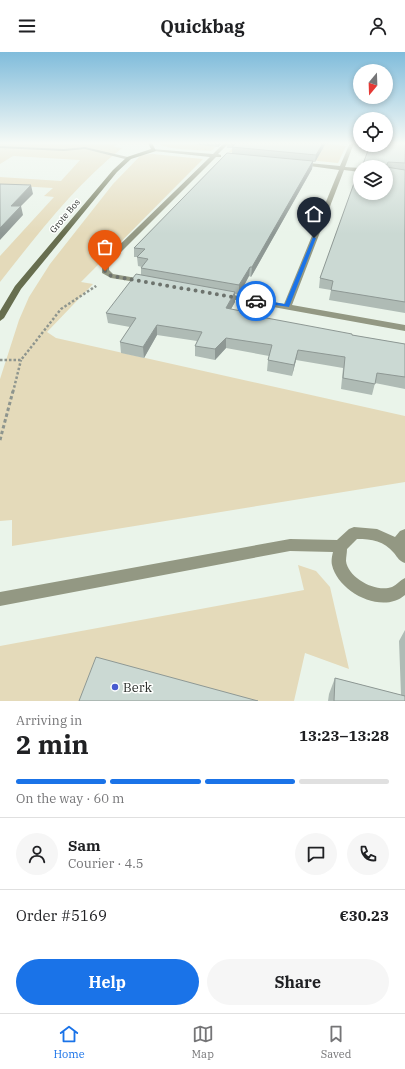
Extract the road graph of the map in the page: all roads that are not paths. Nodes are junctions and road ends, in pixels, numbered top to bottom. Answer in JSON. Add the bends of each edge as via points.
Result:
{"nodes":[{"id":1,"x":113,"y":173,"type":"edge"},
{"id":2,"x":197,"y":173,"type":"edge"},
{"id":3,"x":339,"y":173,"type":"edge"},
{"id":4,"x":157,"y":284,"type":"edge"},
{"id":5,"x":210,"y":293,"type":"edge"},
{"id":6,"x":287,"y":306,"type":"junction"},
{"id":7,"x":0,"y":318,"type":"edge"},
{"id":8,"x":405,"y":328,"type":"edge"},
{"id":9,"x":402,"y":545,"type":"edge"},
{"id":10,"x":340,"y":546,"type":"junction"},
{"id":11,"x":405,"y":585,"type":"edge"},
{"id":12,"x":0,"y":599,"type":"edge"}],
"edges":[{"from":1,"to":7,"type":"street","name":"Grote Bos","via":[[18,288]]},
{"from":2,"to":4,"type":"street","via":[[105,264],[108,274]]},
{"from":3,"to":6,"type":"street"},
{"from":5,"to":6,"type":"street"},
{"from":6,"to":8,"type":"street"},
{"from":9,"to":10,"type":"street","via":[[376,533],[354,533]]},
{"from":10,"to":11,"type":"street","via":[[339,564],[351,583],[372,595],[394,594]]},
{"from":10,"to":12,"type":"street","via":[[290,545]]}]}
